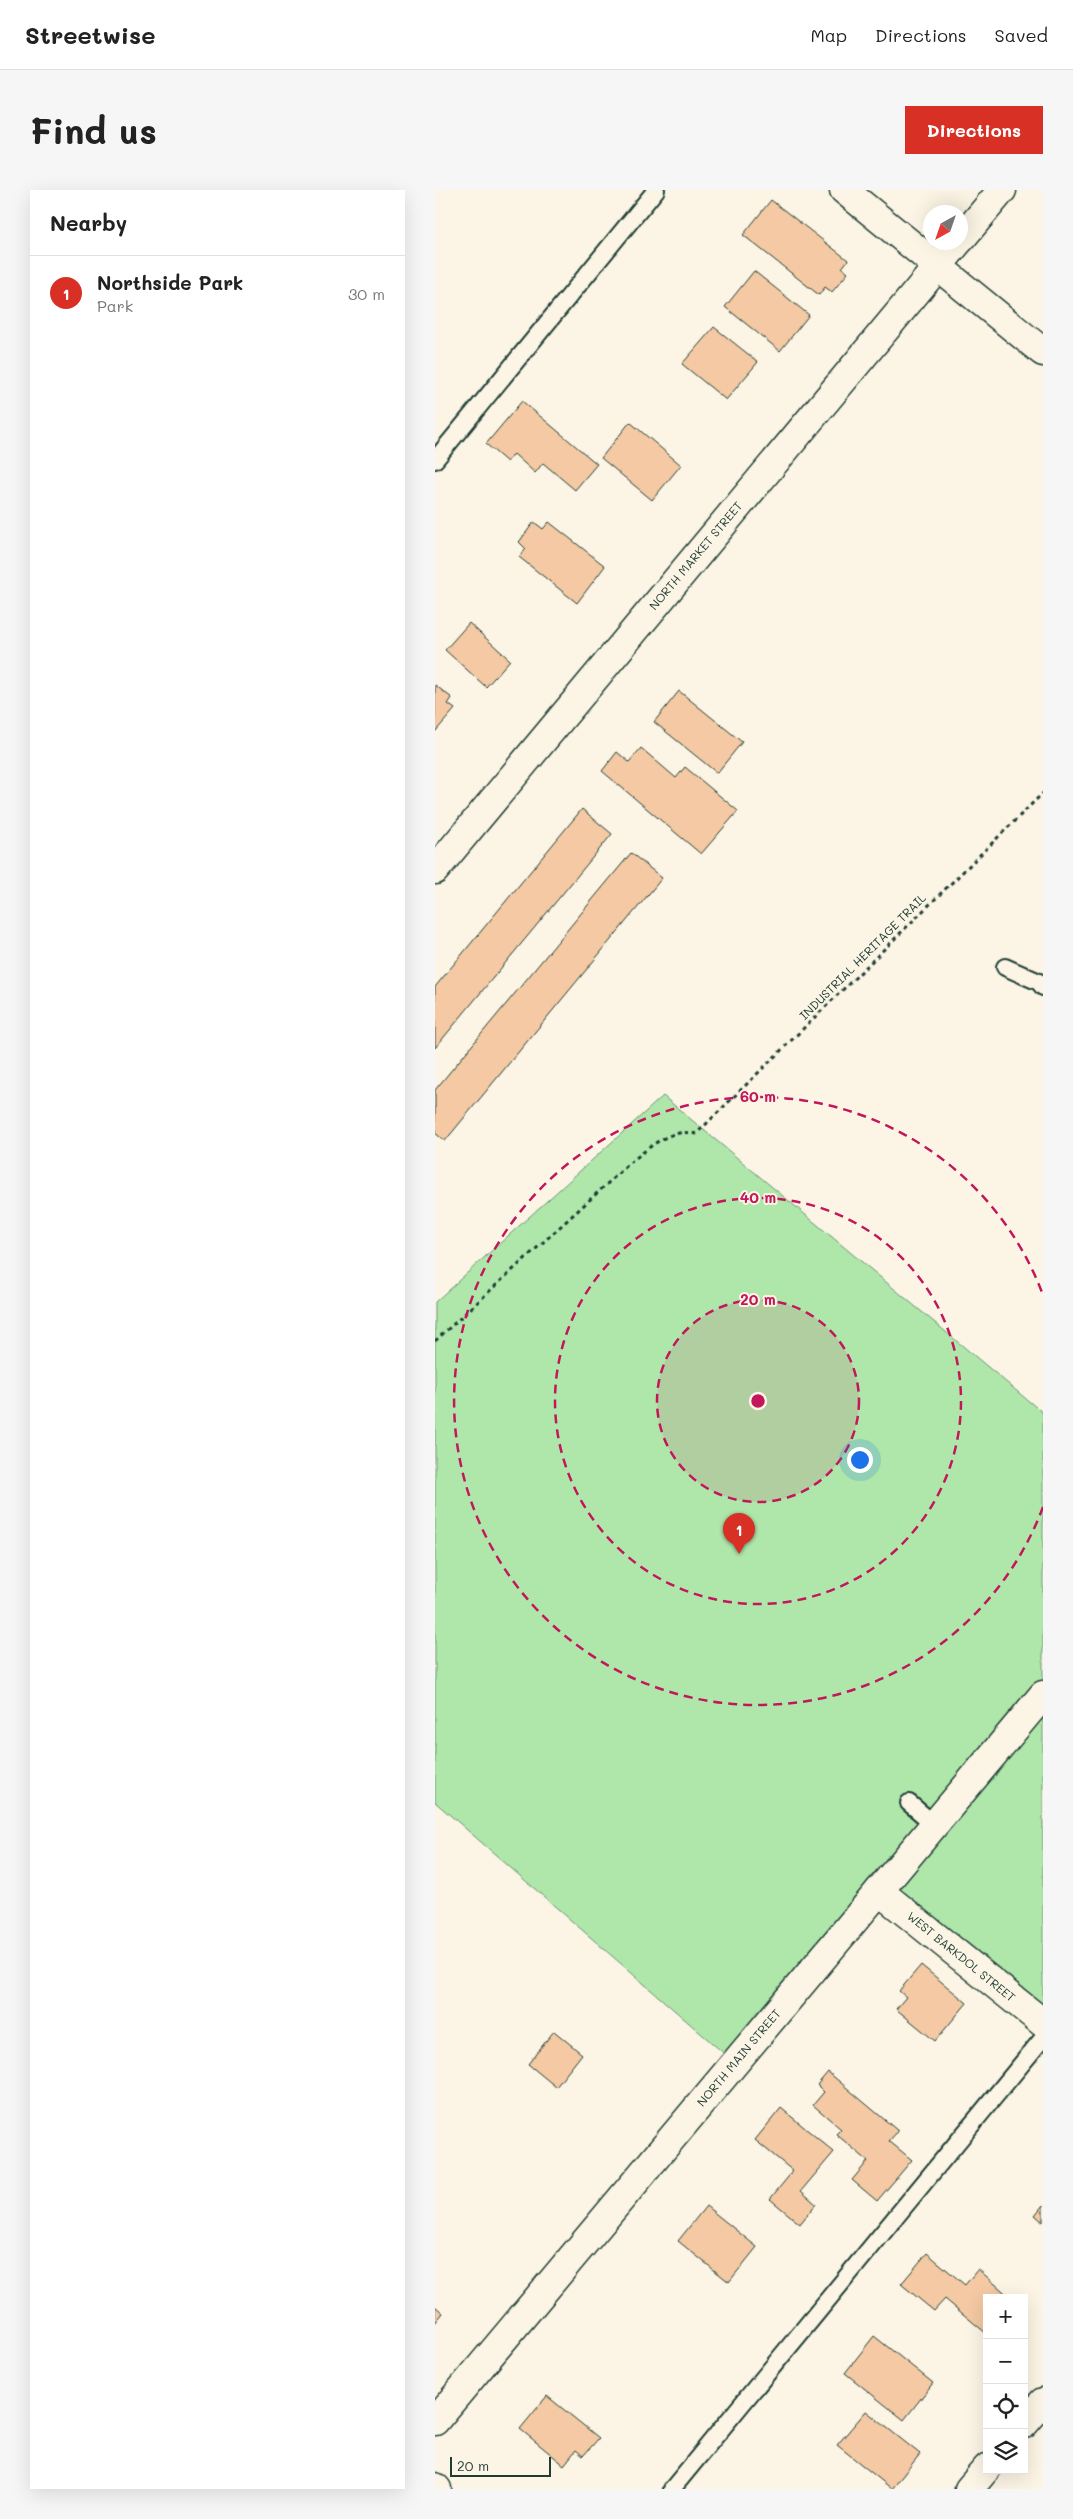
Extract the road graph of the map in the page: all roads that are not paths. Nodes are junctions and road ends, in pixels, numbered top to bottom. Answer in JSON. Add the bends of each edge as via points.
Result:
{"nodes":[{"id":1,"x":656,"y":190,"type":"edge"},
{"id":2,"x":844,"y":190,"type":"edge"},
{"id":3,"x":1002,"y":190,"type":"edge"},
{"id":4,"x":968,"y":231,"type":"edge"},
{"id":5,"x":952,"y":250,"type":"edge"},
{"id":6,"x":938,"y":267,"type":"junction"},
{"id":7,"x":1043,"y":352,"type":"edge"},
{"id":8,"x":435,"y":460,"type":"edge"},
{"id":9,"x":435,"y":870,"type":"edge"},
{"id":10,"x":1005,"y":967,"type":"dead end"},
{"id":11,"x":1043,"y":987,"type":"edge"},
{"id":12,"x":1043,"y":1695,"type":"edge"},
{"id":13,"x":909,"y":1803,"type":"dead end"},
{"id":14,"x":935,"y":1825,"type":"junction"},
{"id":15,"x":879,"y":1891,"type":"junction"},
{"id":16,"x":1043,"y":2023,"type":"edge"},
{"id":17,"x":1043,"y":2038,"type":"edge"},
{"id":18,"x":1043,"y":2402,"type":"edge"},
{"id":19,"x":1028,"y":2419,"type":"edge"},
{"id":20,"x":435,"y":2421,"type":"edge"},
{"id":21,"x":983,"y":2473,"type":"edge"},
{"id":22,"x":672,"y":2489,"type":"edge"},
{"id":23,"x":969,"y":2489,"type":"edge"}],
"edges":[{"from":1,"to":8,"type":"lane"},
{"from":2,"to":6,"type":"street"},
{"from":3,"to":4,"type":"street"},
{"from":5,"to":6,"type":"street","name":"NORTH MARKET STREET"},
{"from":6,"to":7,"type":"street"},
{"from":6,"to":9,"type":"street","name":"NORTH MARKET STREET"},
{"from":10,"to":11,"type":"lane","via":[[1039,982]]},
{"from":12,"to":14,"type":"street","name":"NORTH MAIN STREET"},
{"from":13,"to":14,"type":"lane"},
{"from":14,"to":15,"type":"street","name":"NORTH MAIN STREET"},
{"from":15,"to":16,"type":"street","name":"WEST BARKDOL STREET"},
{"from":15,"to":20,"type":"street","name":"NORTH MAIN STREET"},
{"from":17,"to":22,"type":"lane"},
{"from":18,"to":19,"type":"street"},
{"from":21,"to":23,"type":"street"}]}
